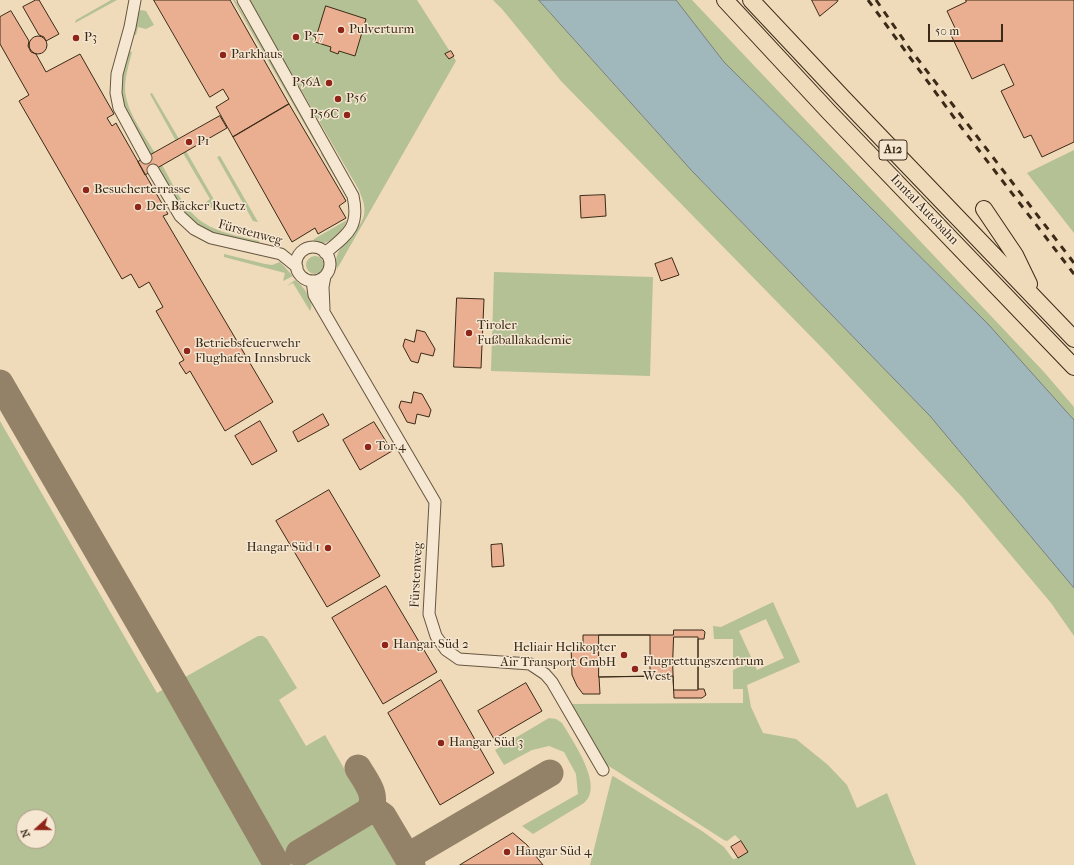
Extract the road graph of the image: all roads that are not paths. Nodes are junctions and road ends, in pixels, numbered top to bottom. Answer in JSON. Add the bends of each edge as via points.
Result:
{"nodes":[{"id":1,"x":135,"y":0,"type":"edge"},
{"id":2,"x":243,"y":0,"type":"edge"},
{"id":3,"x":725,"y":0,"type":"edge"},
{"id":4,"x":751,"y":0,"type":"edge"},
{"id":5,"x":146,"y":158,"type":"dead end"},
{"id":6,"x":153,"y":170,"type":"dead end"},
{"id":7,"x":984,"y":209,"type":"dead end"},
{"id":8,"x":325,"y":252,"type":"junction"},
{"id":9,"x":297,"y":267,"type":"junction"},
{"id":10,"x":325,"y":276,"type":"junction"},
{"id":11,"x":312,"y":281,"type":"junction"},
{"id":12,"x":1036,"y":298,"type":"junction"},
{"id":13,"x":324,"y":309,"type":"junction"},
{"id":14,"x":1074,"y":339,"type":"edge"},
{"id":15,"x":1074,"y":367,"type":"edge"},
{"id":16,"x":602,"y":770,"type":"dead end"}],
"edges":[{"from":1,"to":5,"type":"street","via":[[117,74],[116,93],[119,108]]},
{"from":2,"to":8,"type":"street","via":[[353,196],[356,212],[354,224],[347,235]]},
{"from":3,"to":15,"type":"highway","name":"Inntal Autobahn","number":"A12","via":[[813,96]]},
{"from":4,"to":12,"type":"highway","name":"Inntal Autobahn","number":"A12"},
{"from":6,"to":9,"type":"street","name":"Fürstenweg","via":[[180,216],[194,229],[211,238],[281,254]]},
{"from":7,"to":12,"type":"highway","via":[[1014,255]]},
{"from":8,"to":9,"type":"street","via":[[316,248],[305,250],[298,257]]},
{"from":8,"to":10,"type":"street","via":[[330,262]]},
{"from":9,"to":11,"type":"street","via":[[302,277]]},
{"from":10,"to":11,"type":"street"},
{"from":10,"to":13,"type":"street","name":"Fürstenweg"},
{"from":11,"to":13,"type":"street","name":"Fürstenweg","via":[[314,295]]},
{"from":12,"to":14,"type":"highway","name":"Inntal Autobahn","number":"A12"},
{"from":13,"to":16,"type":"street","name":"Fürstenweg","via":[[435,502],[429,614],[436,636],[446,650],[458,658],[525,663],[545,674]]}]}
